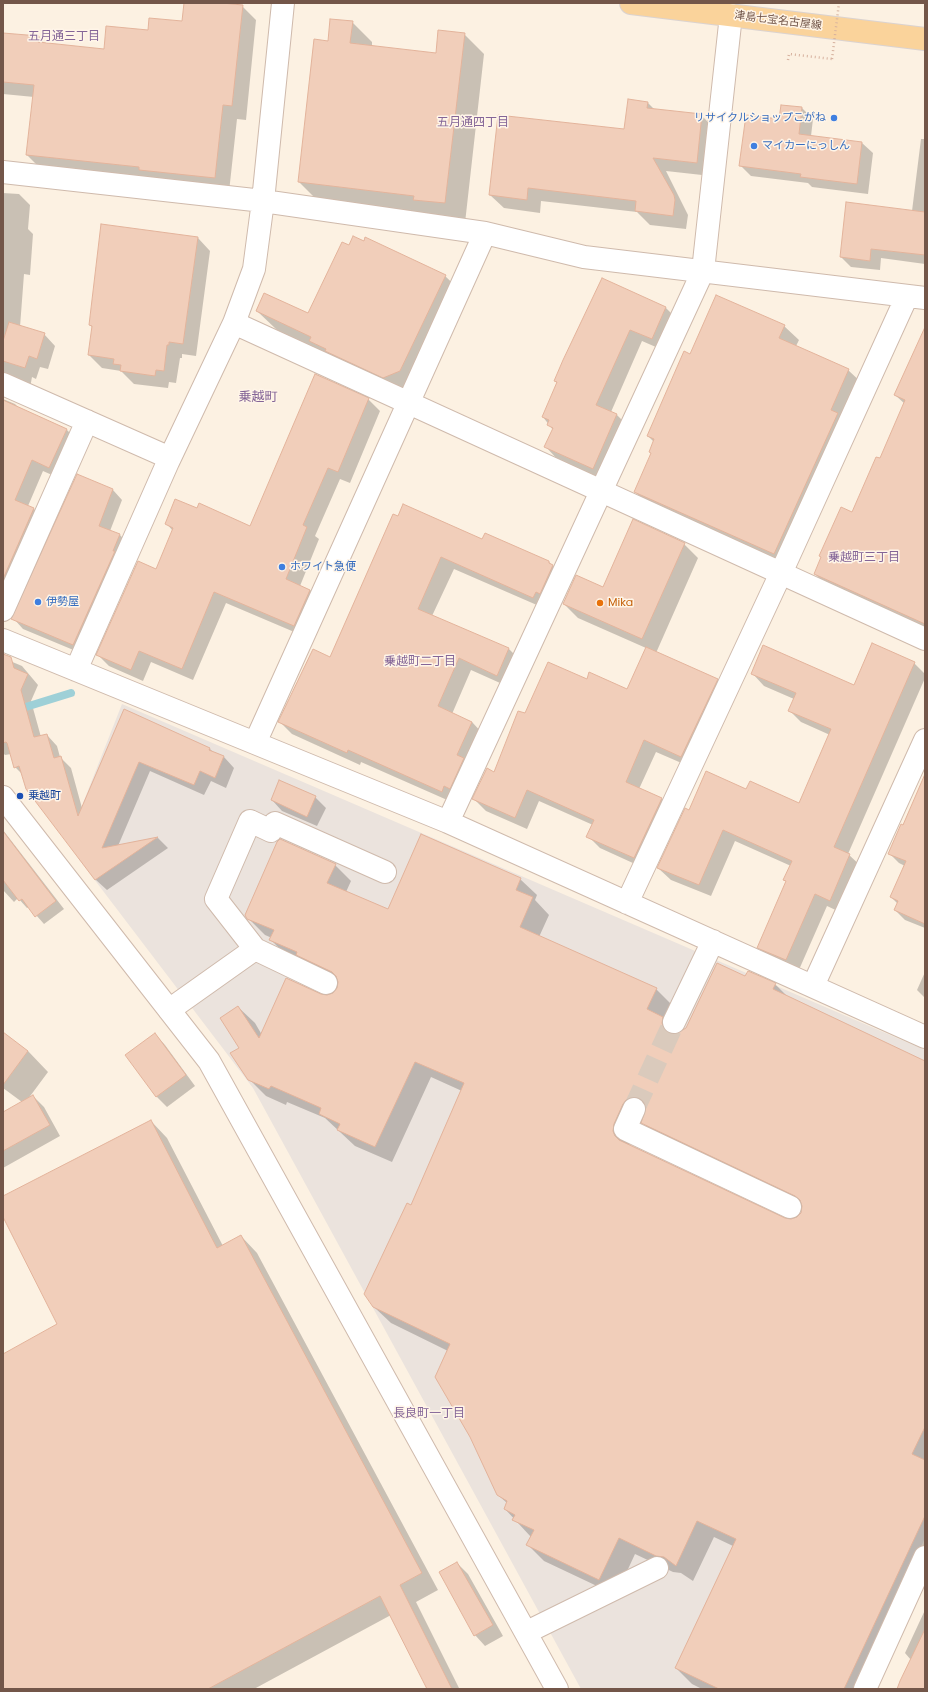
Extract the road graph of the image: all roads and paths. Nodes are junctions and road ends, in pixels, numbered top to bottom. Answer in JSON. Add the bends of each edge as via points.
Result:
{"nodes":[{"id":1,"x":284,"y":3,"type":"edge"},
{"id":2,"x":630,"y":3,"type":"edge"},
{"id":3,"x":838,"y":3,"type":"edge"},
{"id":4,"x":686,"y":6,"type":"edge"},
{"id":5,"x":731,"y":15,"type":"junction"},
{"id":6,"x":925,"y":39,"type":"edge"},
{"id":7,"x":788,"y":60,"type":"dead end"},
{"id":8,"x":3,"y":172,"type":"edge"},
{"id":9,"x":263,"y":201,"type":"junction"},
{"id":10,"x":485,"y":233,"type":"junction"},
{"id":11,"x":703,"y":271,"type":"junction"},
{"id":12,"x":916,"y":297,"type":"edge"},
{"id":13,"x":234,"y":323,"type":"junction"},
{"id":14,"x":3,"y":384,"type":"edge"},
{"id":15,"x":409,"y":403,"type":"junction"},
{"id":16,"x":87,"y":421,"type":"junction"},
{"id":17,"x":170,"y":458,"type":"junction"},
{"id":18,"x":601,"y":491,"type":"junction"},
{"id":19,"x":781,"y":573,"type":"junction"},
{"id":20,"x":3,"y":610,"type":"edge"},
{"id":21,"x":925,"y":639,"type":"edge"},
{"id":22,"x":3,"y":640,"type":"edge"},
{"id":23,"x":76,"y":670,"type":"junction"},
{"id":24,"x":925,"y":740,"type":"edge"},
{"id":25,"x":255,"y":743,"type":"junction"},
{"id":26,"x":3,"y":797,"type":"edge"},
{"id":27,"x":448,"y":822,"type":"junction"},
{"id":28,"x":385,"y":872,"type":"dead end"},
{"id":29,"x":628,"y":903,"type":"junction"},
{"id":30,"x":713,"y":941,"type":"junction"},
{"id":31,"x":255,"y":950,"type":"junction"},
{"id":32,"x":326,"y":983,"type":"dead end"},
{"id":33,"x":813,"y":986,"type":"junction"},
{"id":34,"x":169,"y":1010,"type":"junction"},
{"id":35,"x":674,"y":1022,"type":"tunnel mouth"},
{"id":36,"x":925,"y":1037,"type":"edge"},
{"id":37,"x":634,"y":1109,"type":"tunnel mouth"},
{"id":38,"x":790,"y":1207,"type":"dead end"},
{"id":39,"x":925,"y":1557,"type":"edge"},
{"id":40,"x":657,"y":1568,"type":"dead end"},
{"id":41,"x":527,"y":1632,"type":"junction"},
{"id":42,"x":557,"y":1689,"type":"edge"},
{"id":43,"x":865,"y":1689,"type":"edge"}],
"edges":[{"from":1,"to":9,"type":"street"},
{"from":2,"to":4,"type":"main road","name":"津島七宝名古屋線"},
{"from":3,"to":7,"type":"path","bridge":true,"via":[[832,59],[789,54]]},
{"from":4,"to":5,"type":"main road","name":"津島七宝名古屋線"},
{"from":5,"to":6,"type":"main road","name":"津島七宝名古屋線"},
{"from":5,"to":11,"type":"street"},
{"from":8,"to":9,"type":"street"},
{"from":9,"to":10,"type":"street"},
{"from":9,"to":13,"type":"street","via":[[254,270]]},
{"from":10,"to":11,"type":"street","via":[[584,257]]},
{"from":10,"to":15,"type":"street"},
{"from":11,"to":12,"type":"street"},
{"from":11,"to":18,"type":"street"},
{"from":12,"to":19,"type":"street"},
{"from":13,"to":15,"type":"street"},
{"from":13,"to":17,"type":"street"},
{"from":14,"to":16,"type":"street"},
{"from":15,"to":18,"type":"street"},
{"from":15,"to":25,"type":"street"},
{"from":16,"to":17,"type":"street"},
{"from":16,"to":20,"type":"street"},
{"from":17,"to":23,"type":"street"},
{"from":18,"to":19,"type":"street"},
{"from":18,"to":27,"type":"street"},
{"from":19,"to":21,"type":"street"},
{"from":19,"to":29,"type":"street"},
{"from":22,"to":23,"type":"street"},
{"from":23,"to":25,"type":"street"},
{"from":24,"to":33,"type":"street"},
{"from":25,"to":27,"type":"street"},
{"from":26,"to":34,"type":"street"},
{"from":27,"to":29,"type":"street"},
{"from":28,"to":31,"type":"street","via":[[275,823],[271,831],[250,821],[216,899]]},
{"from":29,"to":30,"type":"street"},
{"from":30,"to":33,"type":"street"},
{"from":30,"to":35,"type":"street"},
{"from":31,"to":32,"type":"street"},
{"from":31,"to":34,"type":"street"},
{"from":33,"to":36,"type":"street"},
{"from":34,"to":41,"type":"street","via":[[210,1061]]},
{"from":37,"to":38,"type":"street","via":[[625,1129]]},
{"from":39,"to":43,"type":"street"},
{"from":40,"to":41,"type":"street"},
{"from":41,"to":42,"type":"street"}]}
